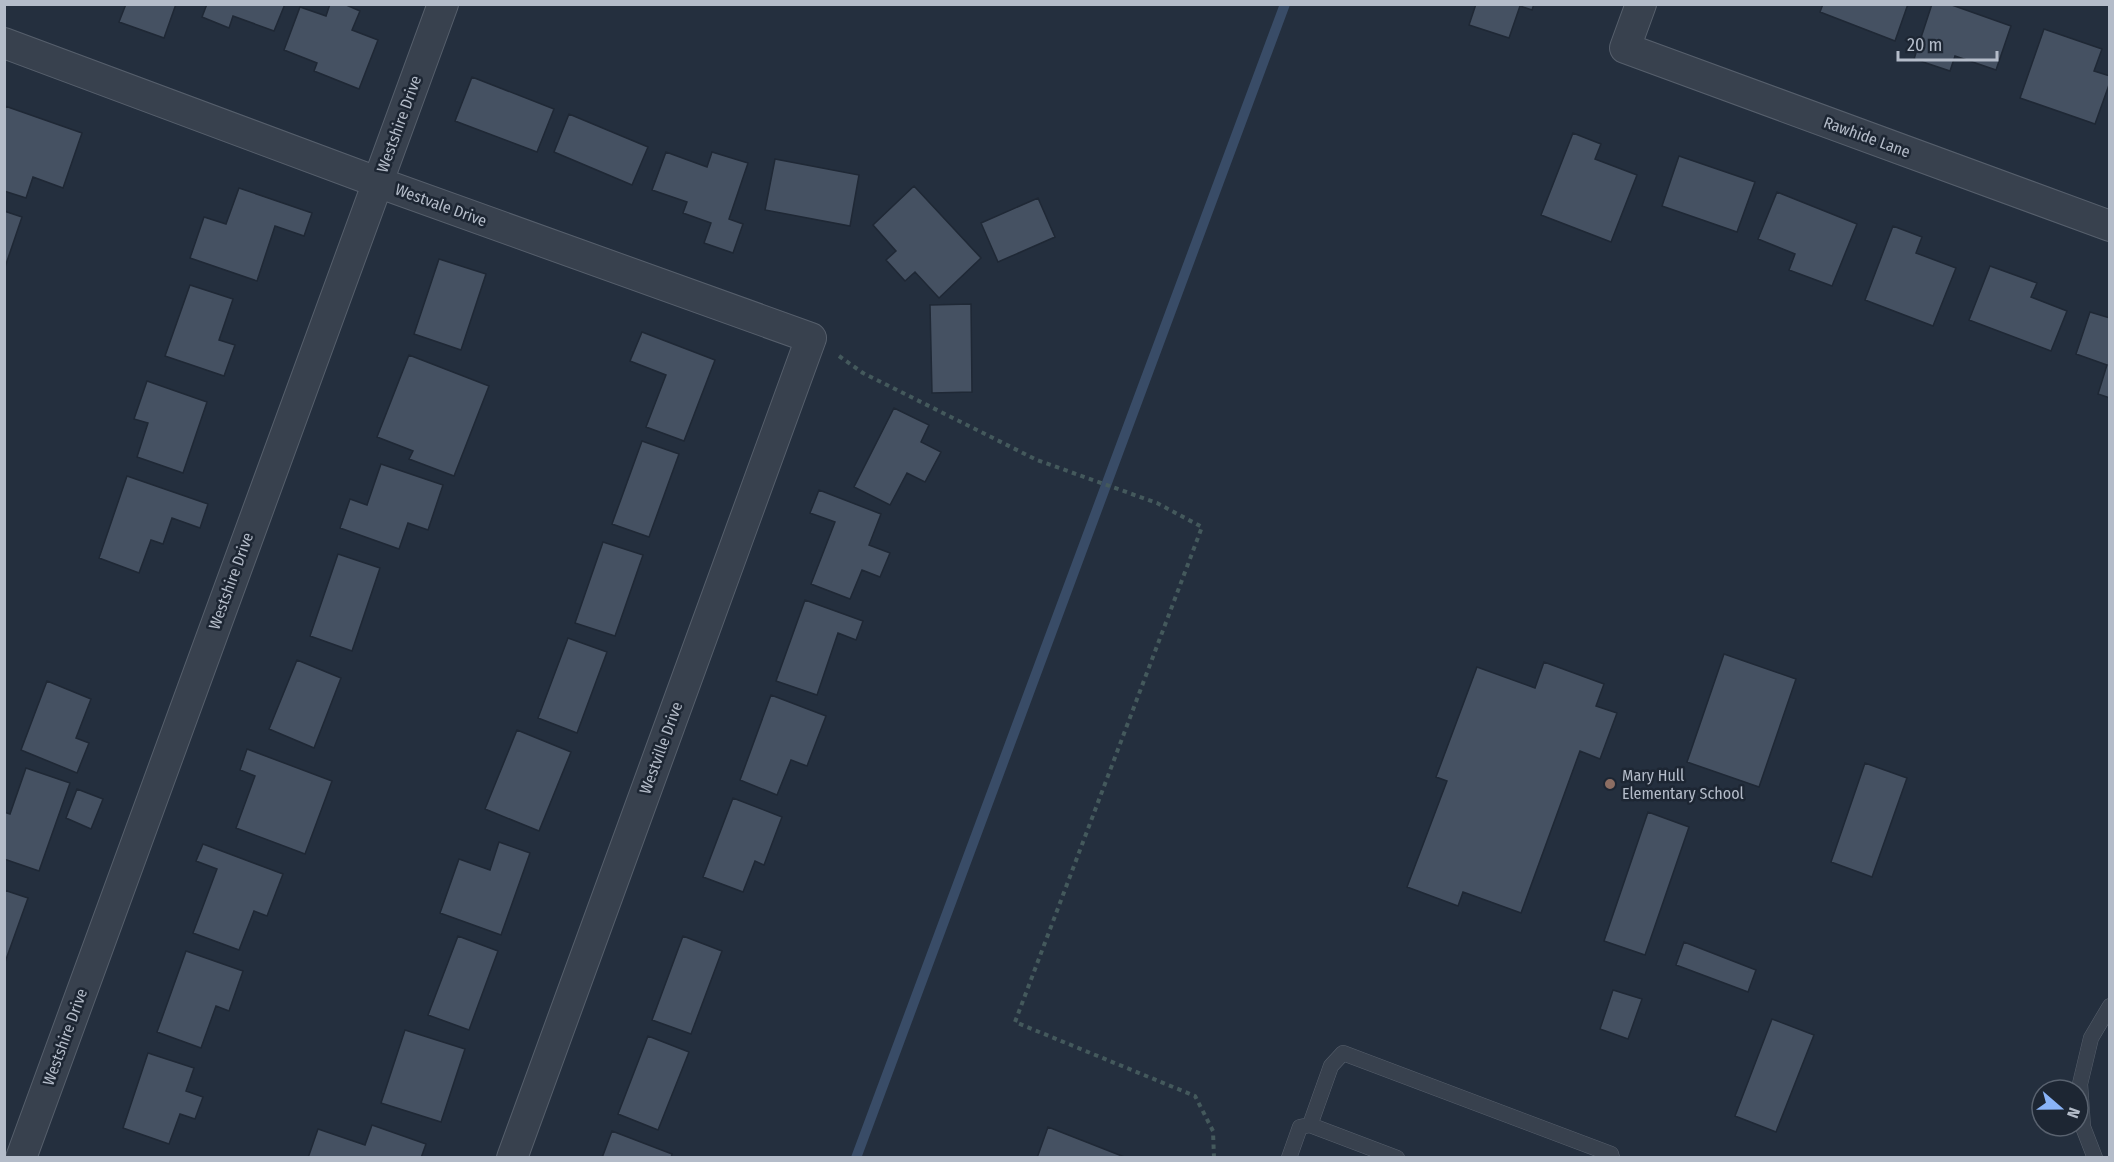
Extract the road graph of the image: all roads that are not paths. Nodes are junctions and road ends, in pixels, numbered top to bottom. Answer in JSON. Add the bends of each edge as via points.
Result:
{"nodes":[{"id":1,"x":443,"y":4,"type":"edge"},
{"id":2,"x":1641,"y":4,"type":"edge"},
{"id":3,"x":4,"y":43,"type":"edge"},
{"id":4,"x":377,"y":182,"type":"junction"},
{"id":5,"x":2109,"y":226,"type":"edge"},
{"id":6,"x":811,"y":338,"type":"joint"},
{"id":7,"x":2109,"y":1006,"type":"edge"},
{"id":8,"x":1310,"y":1125,"type":"junction"},
{"id":9,"x":21,"y":1158,"type":"edge"},
{"id":10,"x":512,"y":1158,"type":"edge"},
{"id":11,"x":1289,"y":1158,"type":"edge"},
{"id":12,"x":1397,"y":1158,"type":"edge"},
{"id":13,"x":1612,"y":1158,"type":"edge"},
{"id":14,"x":2095,"y":1158,"type":"edge"}],
"edges":[{"from":1,"to":4,"type":"street","name":"Westshire Drive"},
{"from":2,"to":5,"type":"street","name":"Rawhide Lane","via":[[1625,48]]},
{"from":3,"to":4,"type":"street","name":"Westvale Drive"},
{"from":4,"to":6,"type":"street","name":"Westvale Drive"},
{"from":4,"to":9,"type":"street","name":"Westshire Drive"},
{"from":6,"to":10,"type":"street","name":"Westville Drive"},
{"from":7,"to":14,"type":"lane","via":[[2091,1038],[2080,1084],[2083,1127]]},
{"from":8,"to":11,"type":"lane","via":[[1300,1127]]},
{"from":8,"to":12,"type":"lane"},
{"from":8,"to":13,"type":"lane","via":[[1331,1066],[1343,1053],[1611,1154]]}]}
